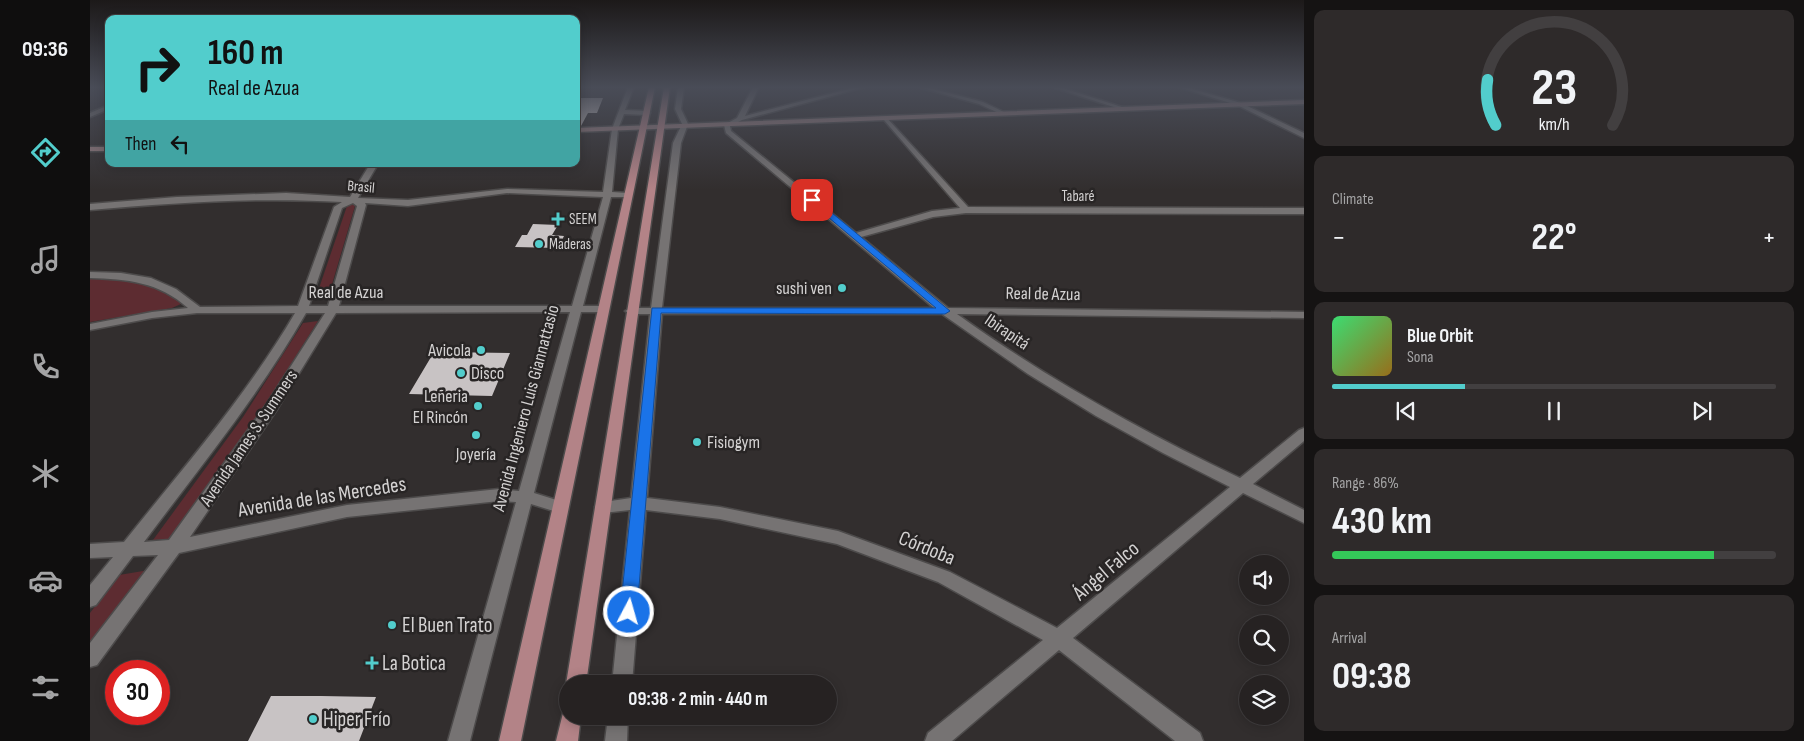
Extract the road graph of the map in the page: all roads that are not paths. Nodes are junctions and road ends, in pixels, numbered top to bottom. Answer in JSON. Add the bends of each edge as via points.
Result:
{"nodes":[{"id":1,"x":618,"y":122,"type":"edge"},
{"id":2,"x":645,"y":122,"type":"edge"},
{"id":3,"x":661,"y":122,"type":"edge"},
{"id":4,"x":682,"y":122,"type":"edge"},
{"id":5,"x":734,"y":122,"type":"edge"},
{"id":6,"x":818,"y":122,"type":"edge"},
{"id":7,"x":888,"y":122,"type":"edge"},
{"id":8,"x":1275,"y":122,"type":"edge"},
{"id":9,"x":727,"y":125,"type":"junction"},
{"id":10,"x":684,"y":126,"type":"junction"},
{"id":11,"x":660,"y":127,"type":"junction"},
{"id":12,"x":643,"y":128,"type":"junction"},
{"id":13,"x":615,"y":129,"type":"junction"},
{"id":14,"x":580,"y":130,"type":"edge"},
{"id":15,"x":1304,"y":136,"type":"edge"},
{"id":16,"x":105,"y":148,"type":"edge"},
{"id":17,"x":90,"y":149,"type":"edge"},
{"id":18,"x":372,"y":167,"type":"edge"},
{"id":19,"x":628,"y":195,"type":"junction"},
{"id":20,"x":607,"y":196,"type":"junction"},
{"id":21,"x":353,"y":199,"type":"junction"},
{"id":22,"x":90,"y":207,"type":"edge"},
{"id":23,"x":966,"y":210,"type":"junction"},
{"id":24,"x":1304,"y":211,"type":"edge"},
{"id":25,"x":856,"y":236,"type":"junction"},
{"id":26,"x":90,"y":275,"type":"edge"},
{"id":27,"x":603,"y":309,"type":"junction"},
{"id":28,"x":197,"y":310,"type":"junction"},
{"id":29,"x":302,"y":310,"type":"junction"},
{"id":30,"x":332,"y":310,"type":"junction"},
{"id":31,"x":575,"y":310,"type":"junction"},
{"id":32,"x":632,"y":310,"type":"junction"},
{"id":33,"x":656,"y":310,"type":"junction"},
{"id":34,"x":945,"y":311,"type":"junction"},
{"id":35,"x":1304,"y":315,"type":"edge"},
{"id":36,"x":90,"y":326,"type":"edge"},
{"id":37,"x":1304,"y":433,"type":"edge"},
{"id":38,"x":1242,"y":485,"type":"junction"},
{"id":39,"x":526,"y":497,"type":"junction"},
{"id":40,"x":639,"y":504,"type":"junction"},
{"id":41,"x":560,"y":507,"type":"junction"},
{"id":42,"x":604,"y":507,"type":"junction"},
{"id":43,"x":1304,"y":517,"type":"edge"},
{"id":44,"x":174,"y":547,"type":"junction"},
{"id":45,"x":128,"y":550,"type":"junction"},
{"id":46,"x":90,"y":551,"type":"edge"},
{"id":47,"x":90,"y":599,"type":"edge"},
{"id":48,"x":1060,"y":638,"type":"junction"},
{"id":49,"x":90,"y":658,"type":"edge"},
{"id":50,"x":577,"y":675,"type":"edge"},
{"id":51,"x":623,"y":675,"type":"edge"},
{"id":52,"x":570,"y":725,"type":"edge"},
{"id":53,"x":617,"y":725,"type":"edge"},
{"id":54,"x":459,"y":741,"type":"edge"},
{"id":55,"x":510,"y":741,"type":"edge"},
{"id":56,"x":567,"y":741,"type":"edge"},
{"id":57,"x":616,"y":741,"type":"edge"},
{"id":58,"x":936,"y":741,"type":"edge"},
{"id":59,"x":1192,"y":741,"type":"edge"}],
"edges":[{"from":1,"to":13,"type":"street","name":"Avenida Ingeniero Luis Giannattasio"},
{"from":2,"to":12,"type":"main road"},
{"from":3,"to":11,"type":"main road"},
{"from":4,"to":10,"type":"street"},
{"from":5,"to":9,"type":"street"},
{"from":6,"to":9,"type":"street"},
{"from":7,"to":23,"type":"street"},
{"from":8,"to":15,"type":"street"},
{"from":9,"to":10,"type":"street"},
{"from":9,"to":25,"type":"street","name":"Ibirapitá","via":[[728,132]]},
{"from":10,"to":11,"type":"street"},
{"from":10,"to":33,"type":"street","via":[[677,144]]},
{"from":11,"to":12,"type":"street"},
{"from":11,"to":32,"type":"main road"},
{"from":12,"to":13,"type":"street"},
{"from":12,"to":19,"type":"main road"},
{"from":13,"to":14,"type":"street"},
{"from":13,"to":20,"type":"street","name":"Avenida Ingeniero Luis Giannattasio"},
{"from":16,"to":17,"type":"street"},
{"from":18,"to":21,"type":"street","name":"Avenida James S. Summers"},
{"from":19,"to":20,"type":"street","name":"Brasil"},
{"from":19,"to":27,"type":"main road"},
{"from":20,"to":21,"type":"street","name":"Brasil","via":[[522,191],[408,203]]},
{"from":20,"to":31,"type":"street","name":"Avenida Ingeniero Luis Giannattasio"},
{"from":21,"to":22,"type":"street","name":"Brasil","via":[[286,196]]},
{"from":21,"to":29,"type":"street","name":"Avenida James S. Summers","via":[[338,207]]},
{"from":21,"to":30,"type":"street","name":"Avenida James S. Summers","via":[[362,205]]},
{"from":23,"to":24,"type":"street","name":"Tabaré"},
{"from":23,"to":25,"type":"street","name":"Tabaré","via":[[932,214]]},
{"from":25,"to":34,"type":"street","name":"Ibirapitá"},
{"from":26,"to":28,"type":"street","via":[[148,280],[172,289]]},
{"from":27,"to":31,"type":"street","name":"Real de Azua"},
{"from":27,"to":41,"type":"main road"},
{"from":28,"to":29,"type":"street","name":"Real de Azua"},
{"from":28,"to":36,"type":"street","name":"Real de Azua"},
{"from":29,"to":30,"type":"street","name":"Real de Azua"},
{"from":29,"to":45,"type":"street","name":"Avenida James S. Summers","via":[[234,413]]},
{"from":30,"to":31,"type":"street","name":"Real de Azua"},
{"from":30,"to":44,"type":"street","name":"Avenida James S. Summers","via":[[271,408]]},
{"from":31,"to":39,"type":"street","name":"Avenida Ingeniero Luis Giannattasio"},
{"from":32,"to":33,"type":"street","name":"Real de Azua"},
{"from":32,"to":42,"type":"main road"},
{"from":33,"to":34,"type":"street","name":"Real de Azua"},
{"from":33,"to":40,"type":"street"},
{"from":34,"to":35,"type":"street","name":"Real de Azua"},
{"from":34,"to":38,"type":"street","name":"Ibirapitá","via":[[981,338],[1109,417]]},
{"from":37,"to":38,"type":"street","name":"Ángel Falco"},
{"from":38,"to":43,"type":"street","name":"Ibirapitá"},
{"from":38,"to":48,"type":"street","name":"Ángel Falco"},
{"from":39,"to":41,"type":"street","name":"Avenida de las Mercedes"},
{"from":39,"to":44,"type":"street","name":"Avenida de las Mercedes","via":[[499,495],[347,511]]},
{"from":39,"to":54,"type":"street","name":"Avenida Ingeniero Luis Giannattasio"},
{"from":40,"to":42,"type":"street","name":"Córdoba"},
{"from":40,"to":48,"type":"street","name":"Córdoba","via":[[720,513],[838,538],[944,577]]},
{"from":40,"to":51,"type":"street"},
{"from":41,"to":55,"type":"main road"},
{"from":42,"to":50,"type":"main road"},
{"from":44,"to":45,"type":"street","name":"Avenida de las Mercedes"},
{"from":44,"to":49,"type":"street","name":"Avenida James S. Summers"},
{"from":45,"to":46,"type":"street","name":"Avenida de las Mercedes"},
{"from":45,"to":47,"type":"street","name":"Avenida James S. Summers"},
{"from":48,"to":58,"type":"street","name":"Ángel Falco"},
{"from":48,"to":59,"type":"street","name":"Córdoba"},
{"from":52,"to":56,"type":"main road"},
{"from":53,"to":57,"type":"street"}]}
